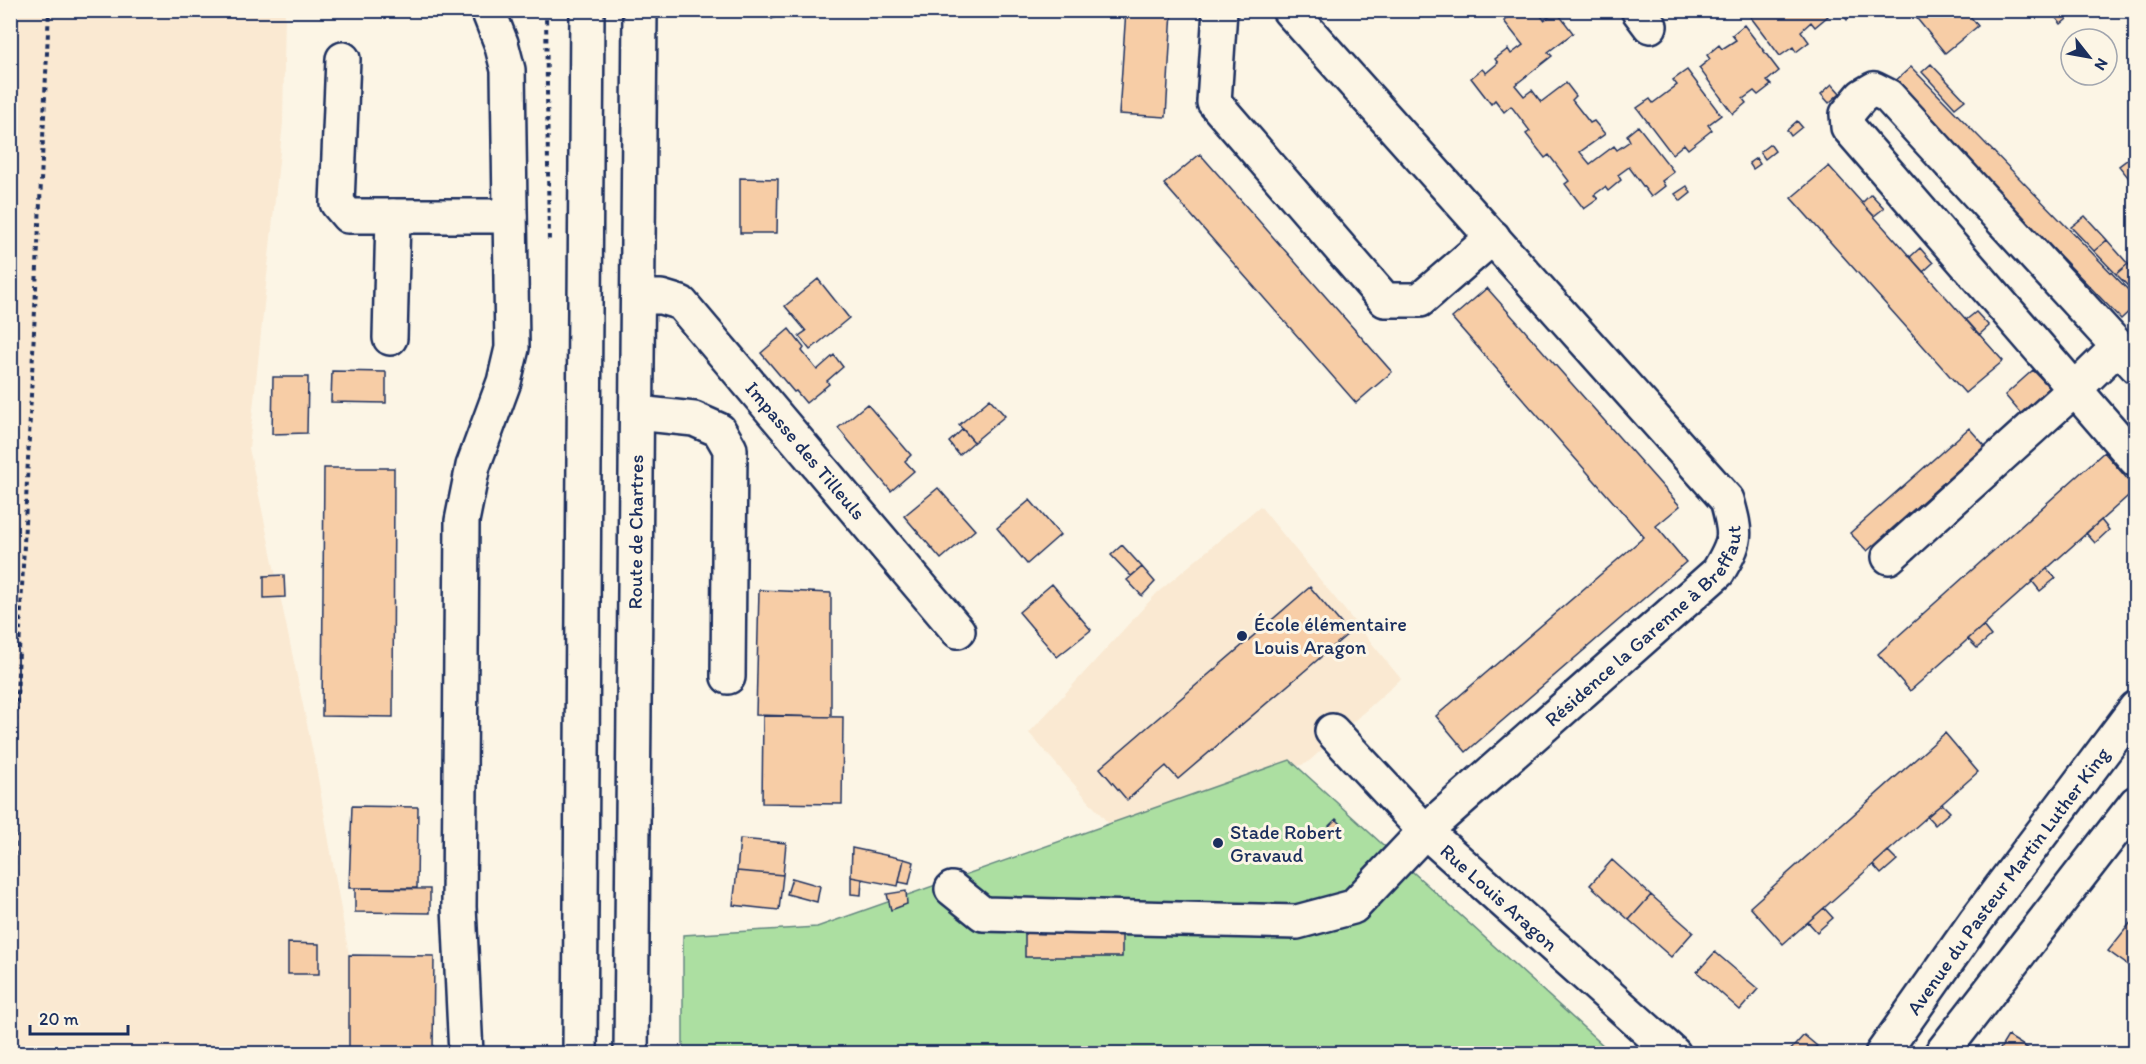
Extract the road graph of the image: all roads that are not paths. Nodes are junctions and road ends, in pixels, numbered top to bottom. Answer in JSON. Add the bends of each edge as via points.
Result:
{"nodes":[{"id":1,"x":488,"y":10,"type":"edge"},
{"id":2,"x":587,"y":10,"type":"edge"},
{"id":3,"x":640,"y":10,"type":"edge"},
{"id":4,"x":1220,"y":10,"type":"edge"},
{"id":5,"x":1289,"y":10,"type":"edge"},
{"id":6,"x":343,"y":59,"type":"dead end"},
{"id":7,"x":393,"y":216,"type":"junction"},
{"id":8,"x":510,"y":216,"type":"junction"},
{"id":9,"x":1492,"y":237,"type":"junction"},
{"id":10,"x":639,"y":297,"type":"junction"},
{"id":11,"x":390,"y":338,"type":"dead end"},
{"id":12,"x":2127,"y":356,"type":"edge"},
{"id":13,"x":2075,"y":389,"type":"junction"},
{"id":14,"x":637,"y":413,"type":"junction"},
{"id":15,"x":2136,"y":460,"type":"edge"},
{"id":16,"x":1889,"y":557,"type":"dead end"},
{"id":17,"x":958,"y":631,"type":"dead end"},
{"id":18,"x":728,"y":677,"type":"dead end"},
{"id":19,"x":2136,"y":708,"type":"edge"},
{"id":20,"x":1332,"y":731,"type":"dead end"},
{"id":21,"x":2136,"y":803,"type":"edge"},
{"id":22,"x":1425,"y":831,"type":"junction"},
{"id":23,"x":952,"y":889,"type":"dead end"},
{"id":24,"x":466,"y":1053,"type":"edge"},
{"id":25,"x":580,"y":1053,"type":"edge"},
{"id":26,"x":631,"y":1053,"type":"edge"},
{"id":27,"x":1674,"y":1053,"type":"edge"},
{"id":28,"x":1882,"y":1053,"type":"edge"},
{"id":29,"x":1941,"y":1053,"type":"edge"}],
"edges":[{"from":1,"to":8,"type":"street","via":[[508,70]]},
{"from":2,"to":25,"type":"street"},
{"from":3,"to":10,"type":"street","name":"Route de Chartres"},
{"from":4,"to":9,"type":"street","via":[[1214,102],[1385,300],[1420,300]]},
{"from":5,"to":9,"type":"street","name":"Résidence la Garenne à Breffaut"},
{"from":6,"to":7,"type":"street","via":[[337,203],[348,216]]},
{"from":7,"to":8,"type":"street"},
{"from":7,"to":11,"type":"street"},
{"from":8,"to":24,"type":"street","via":[[512,348],[473,466],[462,521],[459,907]]},
{"from":9,"to":22,"type":"street","name":"Résidence la Garenne à Breffaut","via":[[1727,500],[1734,525],[1733,547],[1718,572]]},
{"from":10,"to":14,"type":"street","name":"Route de Chartres"},
{"from":10,"to":17,"type":"street","name":"Impasse des Tilleuls","via":[[661,297],[681,303]]},
{"from":12,"to":13,"type":"street"},
{"from":12,"to":13,"type":"street","via":[[1888,96],[1874,89],[1862,96],[1847,114],[1848,127]]},
{"from":13,"to":15,"type":"street"},
{"from":13,"to":16,"type":"street"},
{"from":14,"to":18,"type":"street","via":[[694,419],[719,430],[730,449]]},
{"from":14,"to":26,"type":"street","name":"Route de Chartres"},
{"from":19,"to":28,"type":"street","name":"Avenue du Pasteur Martin Luther King"},
{"from":20,"to":22,"type":"street","name":"Rue Louis Aragon"},
{"from":21,"to":29,"type":"street"},
{"from":22,"to":23,"type":"street","name":"Résidence la Garenne à Breffaut","via":[[1353,907],[1297,922],[983,914]]},
{"from":22,"to":27,"type":"street","name":"Rue Louis Aragon"}]}
